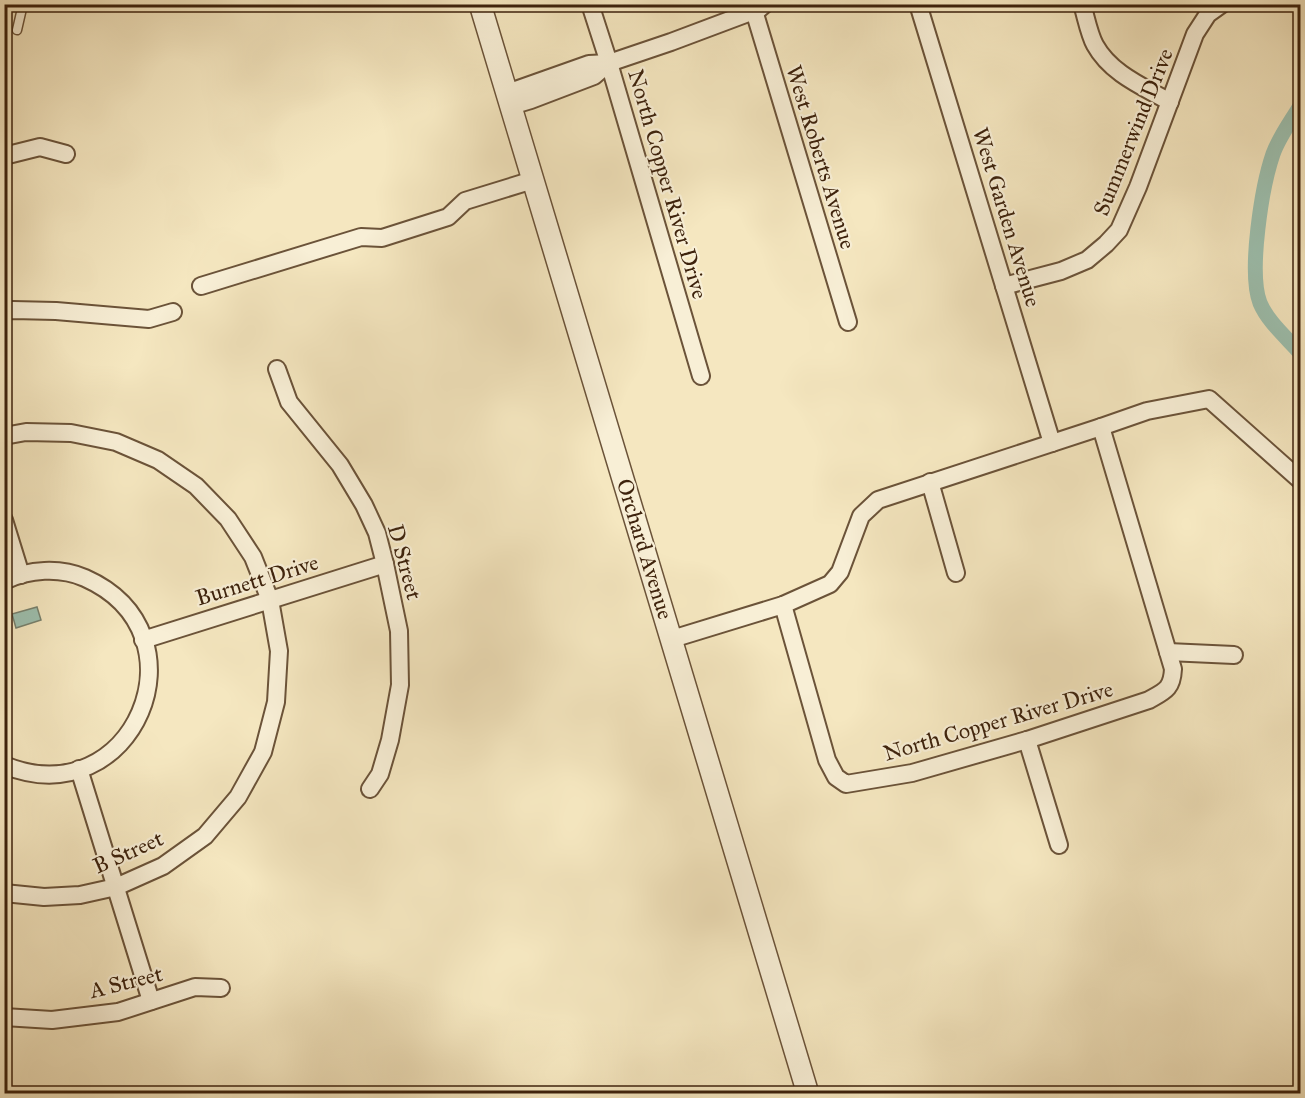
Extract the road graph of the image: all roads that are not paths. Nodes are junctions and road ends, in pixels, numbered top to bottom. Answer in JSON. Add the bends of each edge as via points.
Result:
{"nodes":[{"id":1,"x":23,"y":4,"type":"edge"},
{"id":2,"x":480,"y":4,"type":"edge"},
{"id":3,"x":590,"y":4,"type":"edge"},
{"id":4,"x":918,"y":4,"type":"edge"},
{"id":5,"x":1082,"y":4,"type":"edge"},
{"id":6,"x":1222,"y":4,"type":"edge"},
{"id":7,"x":757,"y":7,"type":"edge"},
{"id":8,"x":17,"y":30,"type":"dead end"},
{"id":9,"x":609,"y":63,"type":"junction"},
{"id":10,"x":509,"y":100,"type":"junction"},
{"id":11,"x":1170,"y":102,"type":"junction"},
{"id":12,"x":66,"y":154,"type":"dead end"},
{"id":13,"x":4,"y":156,"type":"edge"},
{"id":14,"x":533,"y":180,"type":"junction"},
{"id":15,"x":201,"y":286,"type":"dead end"},
{"id":16,"x":1004,"y":286,"type":"junction"},
{"id":17,"x":4,"y":311,"type":"edge"},
{"id":18,"x":173,"y":312,"type":"dead end"},
{"id":19,"x":848,"y":322,"type":"dead end"},
{"id":20,"x":277,"y":369,"type":"dead end"},
{"id":21,"x":701,"y":376,"type":"dead end"},
{"id":22,"x":1101,"y":428,"type":"junction"},
{"id":23,"x":4,"y":436,"type":"edge"},
{"id":24,"x":1052,"y":443,"type":"junction"},
{"id":25,"x":1300,"y":480,"type":"edge"},
{"id":26,"x":930,"y":482,"type":"junction"},
{"id":27,"x":4,"y":520,"type":"edge"},
{"id":28,"x":385,"y":564,"type":"junction"},
{"id":29,"x":956,"y":573,"type":"dead end"},
{"id":30,"x":21,"y":575,"type":"junction"},
{"id":31,"x":4,"y":581,"type":"edge"},
{"id":32,"x":270,"y":600,"type":"junction"},
{"id":33,"x":783,"y":605,"type":"junction"},
{"id":34,"x":672,"y":639,"type":"junction"},
{"id":35,"x":143,"y":640,"type":"junction"},
{"id":36,"x":1168,"y":652,"type":"junction"},
{"id":37,"x":1234,"y":655,"type":"dead end"},
{"id":38,"x":1027,"y":740,"type":"junction"},
{"id":39,"x":4,"y":765,"type":"edge"},
{"id":40,"x":79,"y":769,"type":"junction"},
{"id":41,"x":370,"y":789,"type":"dead end"},
{"id":42,"x":1059,"y":845,"type":"dead end"},
{"id":43,"x":116,"y":887,"type":"junction"},
{"id":44,"x":4,"y":893,"type":"edge"},
{"id":45,"x":221,"y":988,"type":"dead end"},
{"id":46,"x":151,"y":1001,"type":"junction"},
{"id":47,"x":4,"y":1017,"type":"edge"},
{"id":48,"x":808,"y":1094,"type":"edge"}],
"edges":[{"from":1,"to":8,"type":"lane"},
{"from":2,"to":10,"type":"street","name":"Orchard Avenue"},
{"from":3,"to":9,"type":"street","name":"North Copper River Drive"},
{"from":4,"to":16,"type":"street","name":"West Garden Avenue"},
{"from":5,"to":11,"type":"street","via":[[1095,45],[1110,64]]},
{"from":6,"to":11,"type":"street","name":"Summerwind Drive","via":[[1208,14],[1195,34]]},
{"from":7,"to":9,"type":"street"},
{"from":7,"to":19,"type":"street","name":"West Roberts Avenue"},
{"from":9,"to":10,"type":"street","via":[[594,76],[531,100]]},
{"from":9,"to":21,"type":"street","name":"North Copper River Drive"},
{"from":10,"to":14,"type":"street","name":"Orchard Avenue"},
{"from":11,"to":16,"type":"street","name":"Summerwind Drive","via":[[1119,230],[1087,260]]},
{"from":12,"to":13,"type":"street","via":[[40,147]]},
{"from":14,"to":15,"type":"street","via":[[465,201],[448,218],[382,238],[361,237]]},
{"from":14,"to":34,"type":"street","name":"Orchard Avenue"},
{"from":16,"to":24,"type":"street","name":"West Garden Avenue"},
{"from":17,"to":18,"type":"street","via":[[149,319]]},
{"from":20,"to":28,"type":"street","name":"D Street","via":[[289,402],[340,465],[364,505]]},
{"from":22,"to":24,"type":"street"},
{"from":22,"to":25,"type":"street","via":[[1147,411],[1209,399]]},
{"from":22,"to":36,"type":"street","name":"North Copper River Drive"},
{"from":23,"to":32,"type":"street","name":"B Street","via":[[26,432],[72,433],[116,442],[159,460],[196,486],[228,519],[253,557]]},
{"from":24,"to":26,"type":"street"},
{"from":26,"to":29,"type":"street"},
{"from":26,"to":33,"type":"street","via":[[878,500],[868,508],[861,516],[840,572],[830,584]]},
{"from":27,"to":30,"type":"street"},
{"from":28,"to":32,"type":"street","name":"Burnett Drive"},
{"from":28,"to":41,"type":"street","name":"D Street","via":[[399,631],[400,685],[390,740],[380,774]]},
{"from":30,"to":31,"type":"street"},
{"from":30,"to":35,"type":"street","via":[[52,571],[94,582],[127,610]]},
{"from":32,"to":35,"type":"street","name":"Burnett Drive"},
{"from":32,"to":43,"type":"street","name":"B Street","via":[[279,651],[276,702],[262,752],[243,788],[205,836],[163,866]]},
{"from":33,"to":34,"type":"street"},
{"from":33,"to":38,"type":"street","name":"North Copper River Drive","via":[[827,760],[836,777],[846,784],[912,773]]},
{"from":34,"to":48,"type":"street","name":"Orchard Avenue"},
{"from":35,"to":40,"type":"street","via":[[149,677],[138,719],[111,753]]},
{"from":36,"to":37,"type":"street"},
{"from":36,"to":38,"type":"street","name":"North Copper River Drive","via":[[1173,680],[1164,692]]},
{"from":38,"to":42,"type":"street"},
{"from":39,"to":40,"type":"street","via":[[43,774]]},
{"from":40,"to":43,"type":"street"},
{"from":43,"to":44,"type":"street","name":"B Street","via":[[81,895],[44,897]]},
{"from":43,"to":46,"type":"street"},
{"from":45,"to":46,"type":"street","name":"A Street","via":[[195,987]]},
{"from":46,"to":47,"type":"street","name":"A Street","via":[[118,1012],[52,1020]]}]}
